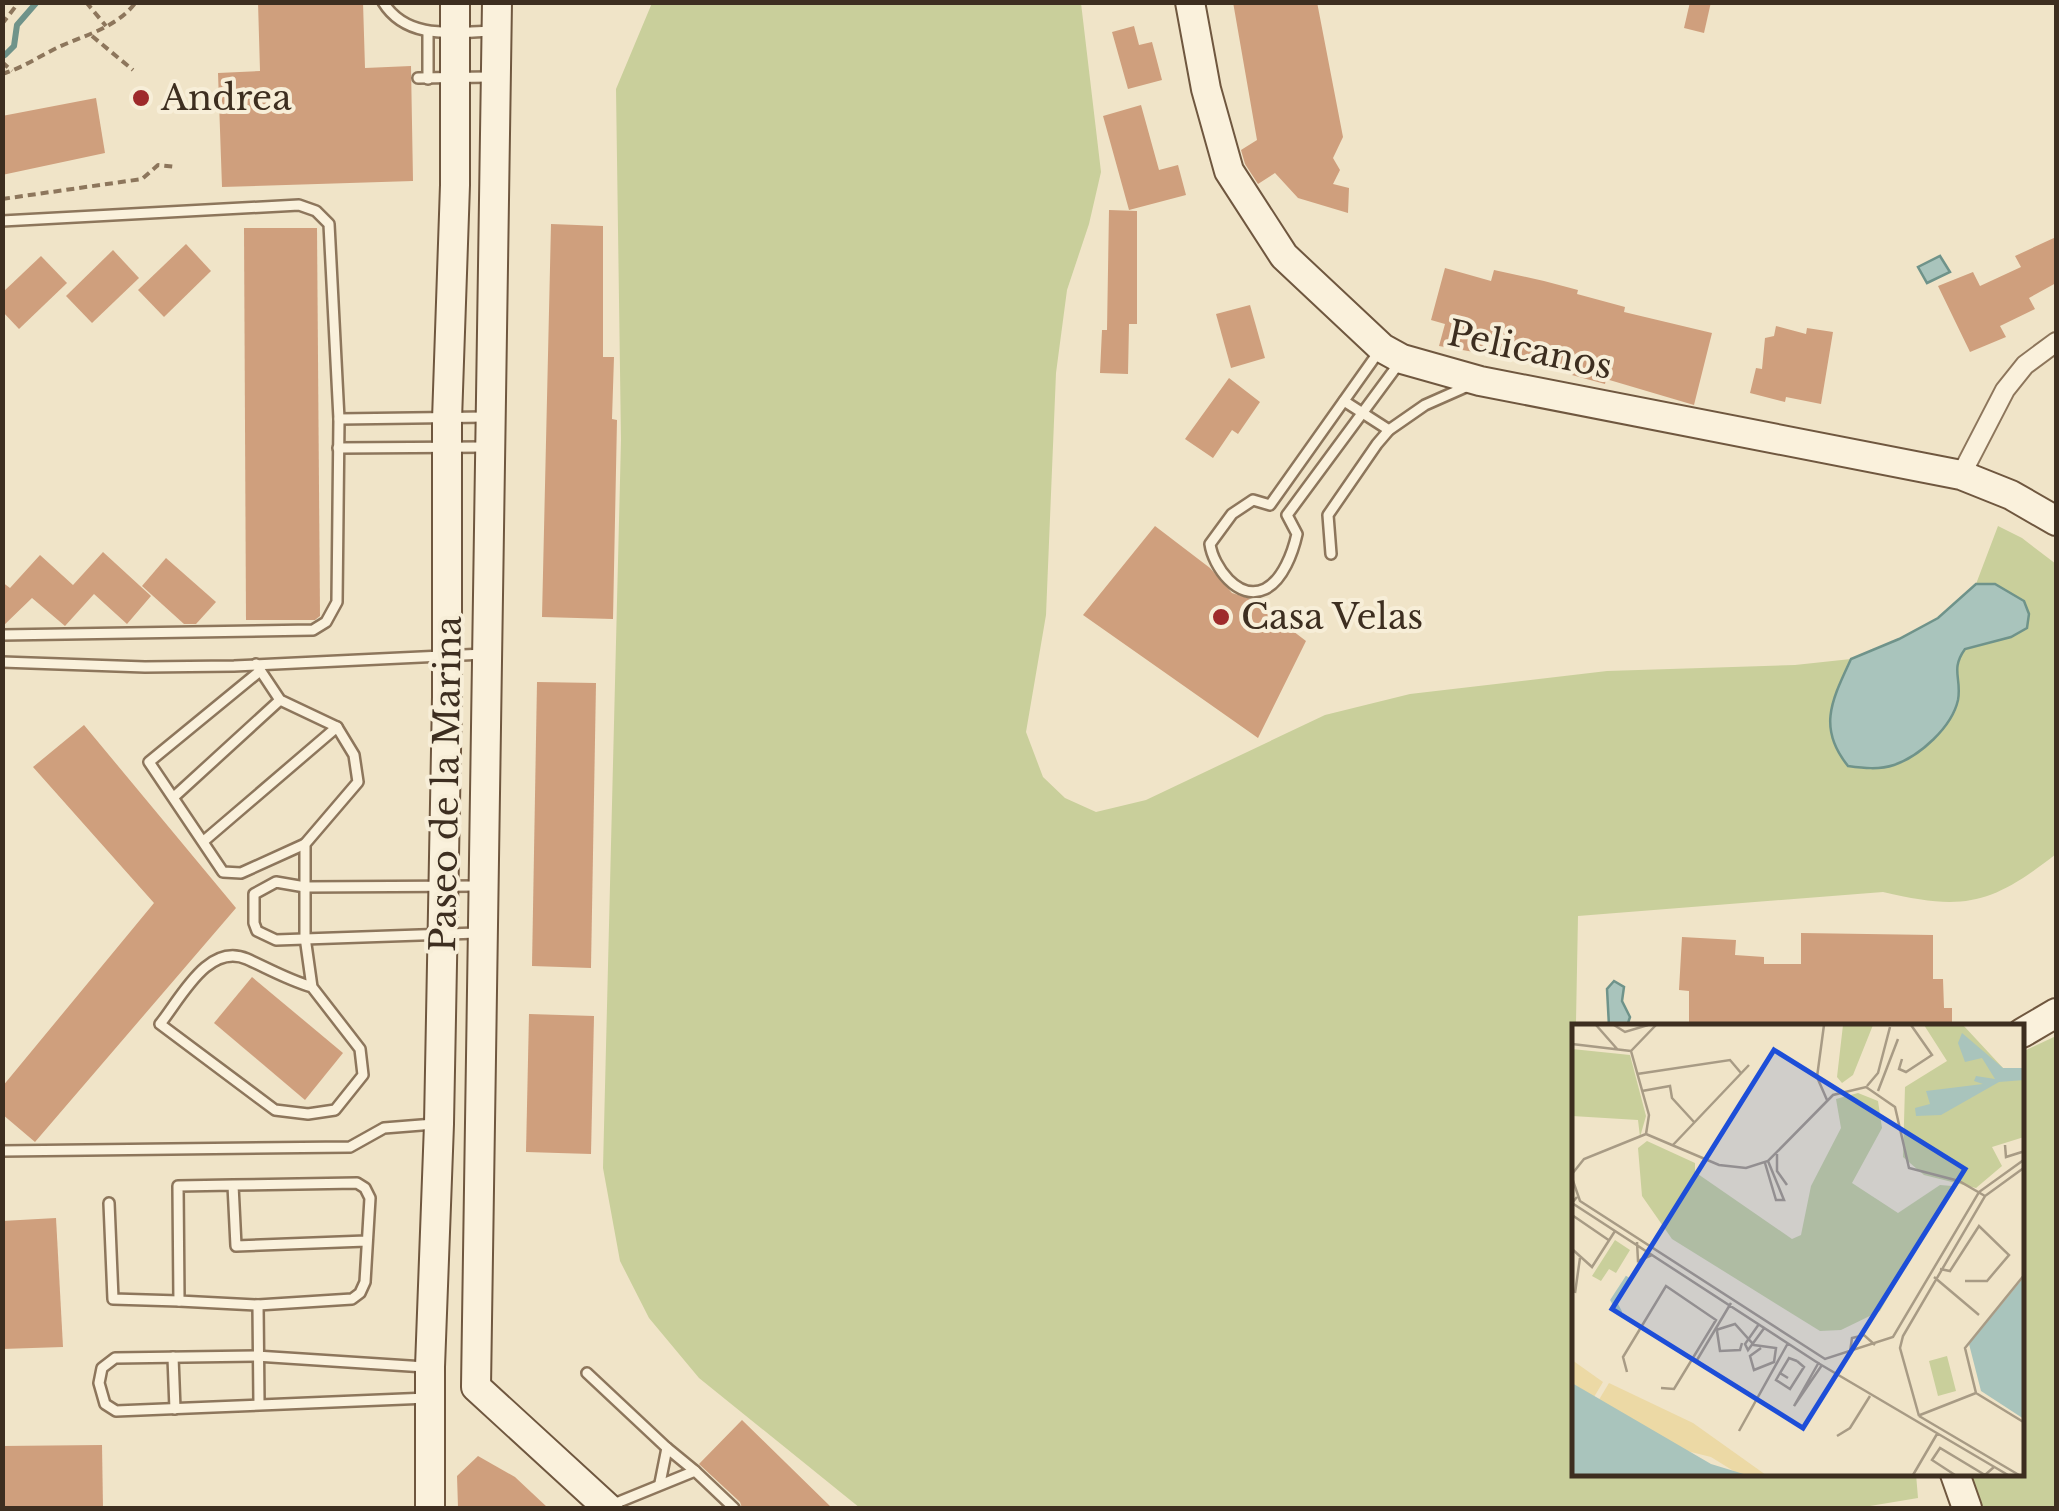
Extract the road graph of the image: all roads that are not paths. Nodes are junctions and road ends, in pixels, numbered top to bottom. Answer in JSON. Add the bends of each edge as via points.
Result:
{"nodes":[{"id":1,"x":383,"y":2,"type":"edge"},
{"id":2,"x":454,"y":2,"type":"edge"},
{"id":3,"x":1190,"y":2,"type":"edge"},
{"id":4,"x":496,"y":16,"type":"edge"},
{"id":5,"x":441,"y":32,"type":"junction"},
{"id":6,"x":496,"y":76,"type":"junction"},
{"id":7,"x":433,"y":78,"type":"junction"},
{"id":8,"x":2,"y":221,"type":"edge"},
{"id":9,"x":2056,"y":342,"type":"edge"},
{"id":10,"x":1392,"y":353,"type":"junction"},
{"id":11,"x":1480,"y":380,"type":"junction"},
{"id":12,"x":1344,"y":401,"type":"junction"},
{"id":13,"x":1363,"y":414,"type":"junction"},
{"id":14,"x":490,"y":417,"type":"junction"},
{"id":15,"x":339,"y":419,"type":"junction"},
{"id":16,"x":447,"y":420,"type":"junction"},
{"id":17,"x":1388,"y":430,"type":"junction"},
{"id":18,"x":489,"y":447,"type":"junction"},
{"id":19,"x":338,"y":448,"type":"junction"},
{"id":20,"x":447,"y":449,"type":"junction"},
{"id":21,"x":1961,"y":475,"type":"junction"},
{"id":22,"x":1270,"y":505,"type":"junction"},
{"id":23,"x":1287,"y":515,"type":"junction"},
{"id":24,"x":2056,"y":521,"type":"edge"},
{"id":25,"x":1331,"y":554,"type":"dead end"},
{"id":26,"x":2,"y":635,"type":"edge"},
{"id":27,"x":485,"y":654,"type":"junction"},
{"id":28,"x":446,"y":655,"type":"junction"},
{"id":29,"x":2,"y":662,"type":"edge"},
{"id":30,"x":258,"y":668,"type":"junction"},
{"id":31,"x":447,"y":697,"type":"junction"},
{"id":32,"x":484,"y":698,"type":"junction"},
{"id":33,"x":280,"y":700,"type":"junction"},
{"id":34,"x":337,"y":727,"type":"junction"},
{"id":35,"x":175,"y":796,"type":"junction"},
{"id":36,"x":205,"y":840,"type":"junction"},
{"id":37,"x":304,"y":844,"type":"junction"},
{"id":38,"x":482,"y":886,"type":"junction"},
{"id":39,"x":305,"y":887,"type":"junction"},
{"id":40,"x":442,"y":888,"type":"junction"},
{"id":41,"x":481,"y":933,"type":"junction"},
{"id":42,"x":443,"y":935,"type":"junction"},
{"id":43,"x":305,"y":937,"type":"junction"},
{"id":44,"x":312,"y":986,"type":"junction"},
{"id":45,"x":2056,"y":1012,"type":"edge"},
{"id":46,"x":2024,"y":1032,"type":"edge"},
{"id":47,"x":439,"y":1124,"type":"junction"},
{"id":48,"x":2,"y":1151,"type":"edge"},
{"id":49,"x":233,"y":1185,"type":"junction"},
{"id":50,"x":109,"y":1203,"type":"dead end"},
{"id":51,"x":366,"y":1242,"type":"junction"},
{"id":52,"x":179,"y":1301,"type":"junction"},
{"id":53,"x":258,"y":1305,"type":"junction"},
{"id":54,"x":256,"y":1356,"type":"junction"},
{"id":55,"x":174,"y":1357,"type":"junction"},
{"id":56,"x":430,"y":1367,"type":"junction"},
{"id":57,"x":587,"y":1373,"type":"dead end"},
{"id":58,"x":476,"y":1387,"type":"junction"},
{"id":59,"x":259,"y":1404,"type":"junction"},
{"id":60,"x":431,"y":1404,"type":"junction"},
{"id":61,"x":175,"y":1410,"type":"junction"},
{"id":62,"x":667,"y":1448,"type":"junction"},
{"id":63,"x":695,"y":1471,"type":"junction"},
{"id":64,"x":1956,"y":1476,"type":"edge"},
{"id":65,"x":660,"y":1483,"type":"junction"},
{"id":66,"x":430,"y":1508,"type":"edge"},
{"id":67,"x":607,"y":1508,"type":"edge"},
{"id":68,"x":734,"y":1508,"type":"edge"},
{"id":69,"x":1967,"y":1508,"type":"edge"}],
"edges":[{"from":1,"to":5,"type":"lane","via":[[408,27]]},
{"from":2,"to":5,"type":"street","name":"Paseo de la Marina"},
{"from":3,"to":10,"type":"street","name":"Pelicanos","via":[[1230,170],[1284,256]]},
{"from":4,"to":5,"type":"lane"},
{"from":4,"to":6,"type":"street","name":"Paseo de la Marina"},
{"from":5,"to":7,"type":"street","name":"Paseo de la Marina"},
{"from":6,"to":7,"type":"lane"},
{"from":6,"to":14,"type":"street","name":"Paseo de la Marina"},
{"from":7,"to":16,"type":"street","name":"Paseo de la Marina","via":[[455,185]]},
{"from":8,"to":15,"type":"lane","via":[[299,205],[316,212],[328,224]]},
{"from":9,"to":21,"type":"street","via":[[2005,390]]},
{"from":10,"to":11,"type":"street","name":"Pelicanos"},
{"from":10,"to":12,"type":"lane"},
{"from":10,"to":13,"type":"lane"},
{"from":11,"to":17,"type":"lane"},
{"from":11,"to":21,"type":"street","name":"Pelicanos"},
{"from":12,"to":13,"type":"lane"},
{"from":12,"to":22,"type":"lane"},
{"from":13,"to":17,"type":"lane"},
{"from":13,"to":23,"type":"lane"},
{"from":14,"to":16,"type":"lane"},
{"from":14,"to":18,"type":"street","name":"Paseo de la Marina"},
{"from":15,"to":16,"type":"lane"},
{"from":15,"to":19,"type":"lane"},
{"from":16,"to":20,"type":"street","name":"Paseo de la Marina"},
{"from":17,"to":25,"type":"lane","via":[[1328,514]]},
{"from":18,"to":20,"type":"lane"},
{"from":18,"to":27,"type":"street","name":"Paseo de la Marina"},
{"from":19,"to":20,"type":"lane"},
{"from":19,"to":26,"type":"lane","via":[[337,602],[314,630]]},
{"from":20,"to":28,"type":"street","name":"Paseo de la Marina"},
{"from":21,"to":24,"type":"street","name":"Pelicanos"},
{"from":22,"to":23,"type":"lane"},
{"from":22,"to":23,"type":"lane","via":[[1253,500],[1232,514],[1210,544],[1212,560],[1238,586],[1268,588],[1282,570],[1297,534]]},
{"from":27,"to":28,"type":"lane"},
{"from":27,"to":32,"type":"street","name":"Paseo de la Marina"},
{"from":28,"to":30,"type":"lane"},
{"from":28,"to":31,"type":"street","name":"Paseo de la Marina"},
{"from":29,"to":30,"type":"lane"},
{"from":30,"to":33,"type":"lane"},
{"from":30,"to":35,"type":"lane","via":[[149,762]]},
{"from":31,"to":32,"type":"street"},
{"from":31,"to":40,"type":"street","name":"Paseo de la Marina"},
{"from":32,"to":38,"type":"street","name":"Paseo de la Marina"},
{"from":33,"to":34,"type":"lane"},
{"from":33,"to":35,"type":"lane"},
{"from":34,"to":36,"type":"lane"},
{"from":34,"to":37,"type":"lane","via":[[354,755],[358,782]]},
{"from":35,"to":36,"type":"lane"},
{"from":36,"to":37,"type":"lane","via":[[223,872],[241,873]]},
{"from":37,"to":39,"type":"lane"},
{"from":38,"to":40,"type":"lane"},
{"from":38,"to":41,"type":"street","name":"Paseo de la Marina"},
{"from":39,"to":40,"type":"lane"},
{"from":39,"to":43,"type":"lane"},
{"from":39,"to":43,"type":"lane","via":[[276,882],[254,894],[257,931],[276,940]]},
{"from":40,"to":42,"type":"street","name":"Paseo de la Marina"},
{"from":41,"to":42,"type":"lane"},
{"from":41,"to":58,"type":"street","name":"Paseo de la Marina"},
{"from":42,"to":43,"type":"lane"},
{"from":42,"to":47,"type":"street","name":"Paseo de la Marina"},
{"from":43,"to":44,"type":"lane"},
{"from":44,"to":44,"type":"lane","via":[[360,1050],[363,1075],[335,1110],[275,1110],[160,1024],[209,963],[224,955]]},
{"from":45,"to":46,"type":"street"},
{"from":47,"to":48,"type":"lane","via":[[384,1128],[350,1148]]},
{"from":47,"to":56,"type":"street","name":"Paseo de la Marina"},
{"from":49,"to":51,"type":"lane","via":[[357,1183],[370,1198]]},
{"from":49,"to":51,"type":"lane","via":[[236,1246]]},
{"from":49,"to":52,"type":"lane","via":[[178,1186]]},
{"from":50,"to":52,"type":"lane","via":[[113,1299]]},
{"from":51,"to":53,"type":"lane","via":[[365,1282],[352,1299]]},
{"from":52,"to":53,"type":"lane"},
{"from":53,"to":54,"type":"lane"},
{"from":54,"to":55,"type":"lane"},
{"from":54,"to":56,"type":"lane"},
{"from":54,"to":59,"type":"lane"},
{"from":55,"to":61,"type":"lane"},
{"from":55,"to":61,"type":"lane","via":[[115,1358],[102,1368],[99,1384],[105,1404],[116,1411]]},
{"from":56,"to":58,"type":"street"},
{"from":56,"to":60,"type":"street","name":"Paseo de la Marina"},
{"from":57,"to":62,"type":"lane"},
{"from":58,"to":67,"type":"street"},
{"from":59,"to":60,"type":"lane"},
{"from":59,"to":61,"type":"lane"},
{"from":60,"to":66,"type":"street","name":"Paseo de la Marina"},
{"from":62,"to":63,"type":"lane"},
{"from":62,"to":65,"type":"lane"},
{"from":63,"to":65,"type":"lane"},
{"from":63,"to":68,"type":"lane"},
{"from":64,"to":69,"type":"street"},
{"from":65,"to":67,"type":"lane"}]}
